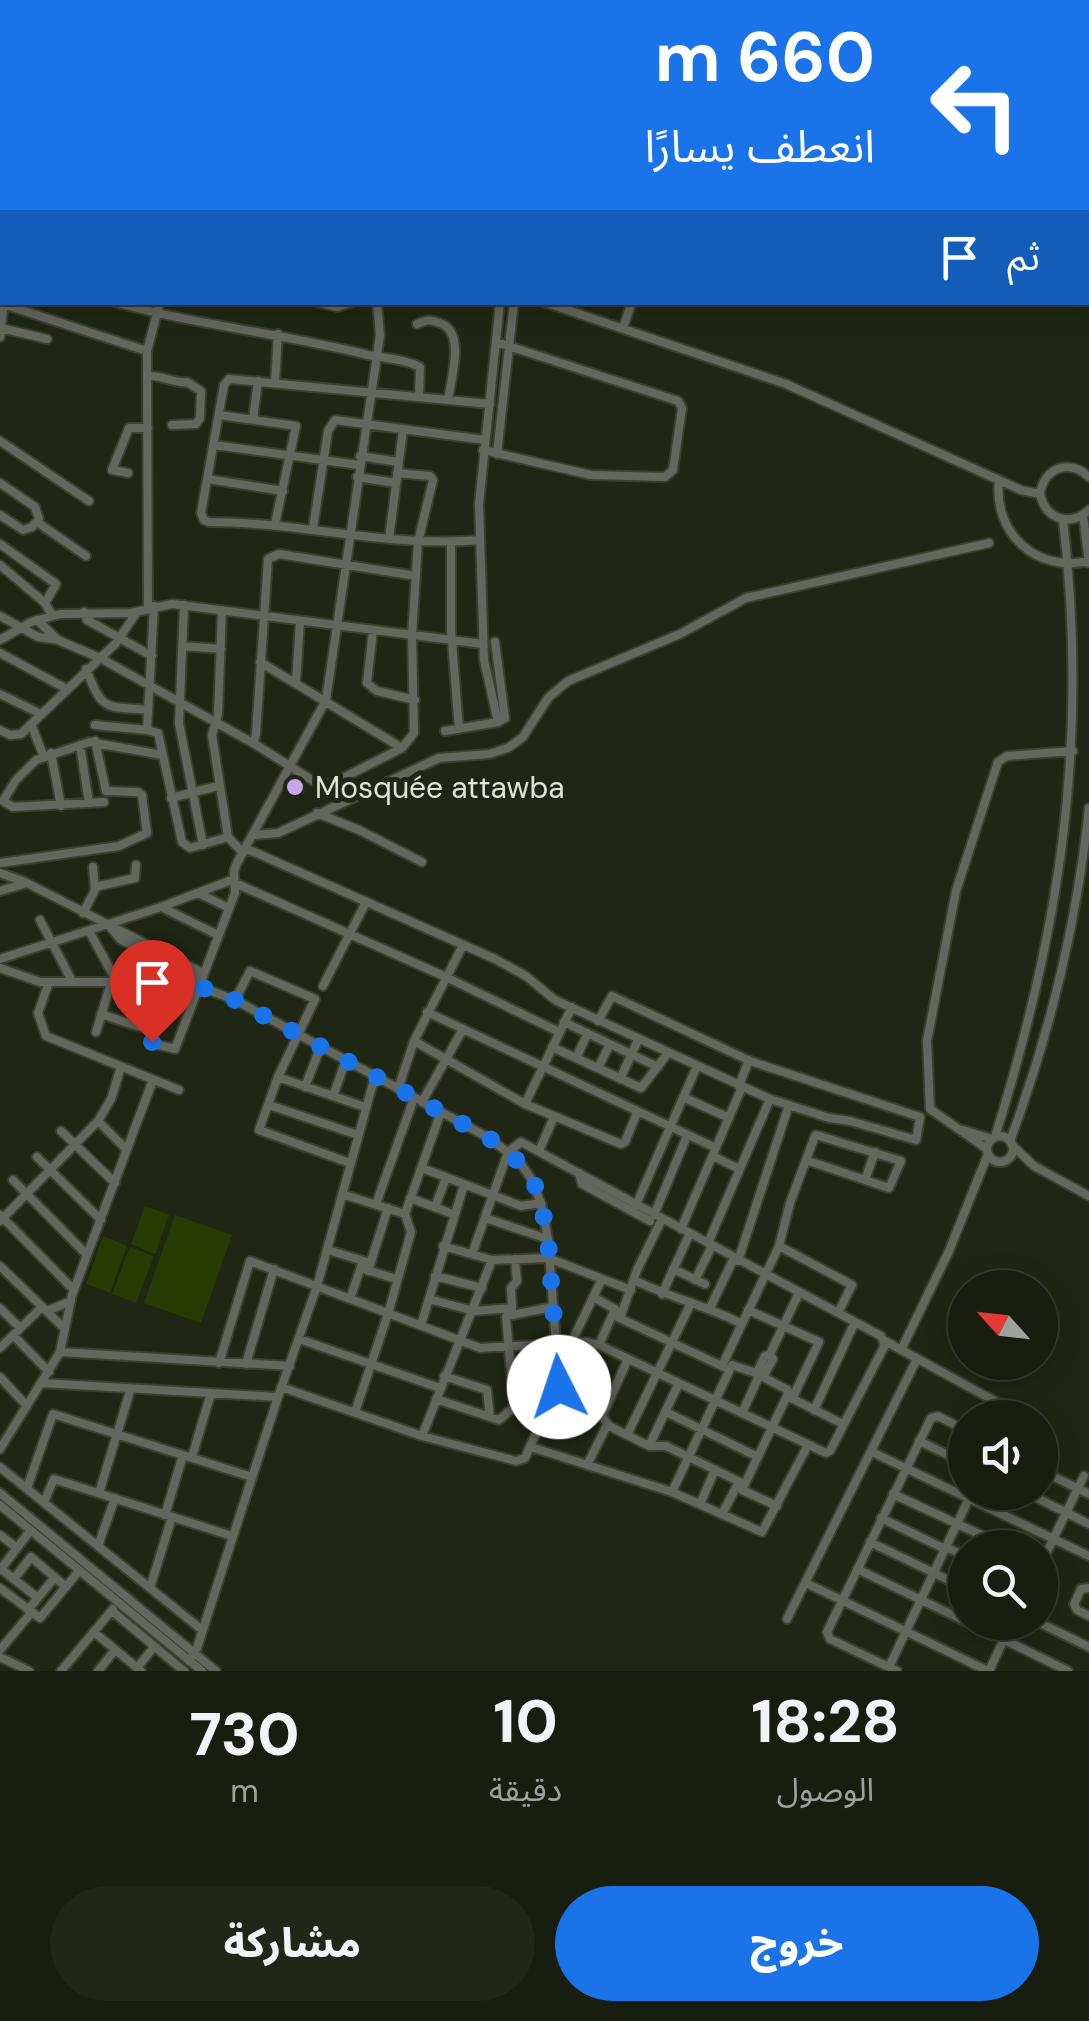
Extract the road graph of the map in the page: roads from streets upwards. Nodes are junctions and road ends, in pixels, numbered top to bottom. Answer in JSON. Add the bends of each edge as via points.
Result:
{"nodes":[{"id":1,"x":16,"y":305,"type":"edge"},
{"id":2,"x":124,"y":305,"type":"edge"},
{"id":3,"x":159,"y":305,"type":"edge"},
{"id":4,"x":377,"y":305,"type":"edge"},
{"id":5,"x":500,"y":305,"type":"edge"},
{"id":6,"x":514,"y":305,"type":"edge"},
{"id":7,"x":553,"y":305,"type":"edge"},
{"id":8,"x":631,"y":305,"type":"edge"},
{"id":9,"x":156,"y":314,"type":"junction"},
{"id":10,"x":417,"y":324,"type":"dead end"},
{"id":11,"x":1,"y":328,"type":"edge"},
{"id":12,"x":623,"y":328,"type":"junction"},
{"id":13,"x":278,"y":334,"type":"junction"},
{"id":14,"x":0,"y":337,"type":"edge"},
{"id":15,"x":47,"y":339,"type":"dead end"},
{"id":16,"x":496,"y":342,"type":"junction"},
{"id":17,"x":509,"y":346,"type":"junction"},
{"id":18,"x":147,"y":352,"type":"junction"},
{"id":19,"x":374,"y":356,"type":"junction"},
{"id":20,"x":148,"y":376,"type":"junction"},
{"id":21,"x":258,"y":381,"type":"junction"},
{"id":22,"x":275,"y":383,"type":"junction"},
{"id":23,"x":371,"y":392,"type":"junction"},
{"id":24,"x":420,"y":397,"type":"junction"},
{"id":25,"x":448,"y":400,"type":"junction"},
{"id":26,"x":490,"y":404,"type":"junction"},
{"id":27,"x":219,"y":415,"type":"junction"},
{"id":28,"x":253,"y":419,"type":"junction"},
{"id":29,"x":364,"y":424,"type":"junction"},
{"id":30,"x":172,"y":425,"type":"dead end"},
{"id":31,"x":148,"y":428,"type":"junction"},
{"id":32,"x":403,"y":430,"type":"junction"},
{"id":33,"x":485,"y":440,"type":"junction"},
{"id":34,"x":0,"y":441,"type":"edge"},
{"id":35,"x":214,"y":445,"type":"junction"},
{"id":36,"x":483,"y":450,"type":"junction"},
{"id":37,"x":497,"y":454,"type":"junction"},
{"id":38,"x":290,"y":457,"type":"junction"},
{"id":39,"x":360,"y":460,"type":"junction"},
{"id":40,"x":323,"y":462,"type":"junction"},
{"id":41,"x":399,"y":462,"type":"junction"},
{"id":42,"x":128,"y":472,"type":"dead end"},
{"id":43,"x":1089,"y":476,"type":"edge"},
{"id":44,"x":358,"y":477,"type":"junction"},
{"id":45,"x":397,"y":478,"type":"junction"},
{"id":46,"x":208,"y":479,"type":"junction"},
{"id":47,"x":1000,"y":480,"type":"junction"},
{"id":48,"x":0,"y":483,"type":"edge"},
{"id":49,"x":282,"y":491,"type":"junction"},
{"id":50,"x":1040,"y":494,"type":"junction"},
{"id":51,"x":89,"y":502,"type":"dead end"},
{"id":52,"x":1086,"y":512,"type":"edge"},
{"id":53,"x":0,"y":515,"type":"edge"},
{"id":54,"x":1063,"y":520,"type":"junction"},
{"id":55,"x":37,"y":522,"type":"junction"},
{"id":56,"x":275,"y":524,"type":"junction"},
{"id":57,"x":314,"y":528,"type":"junction"},
{"id":58,"x":350,"y":534,"type":"junction"},
{"id":59,"x":388,"y":539,"type":"junction"},
{"id":60,"x":480,"y":540,"type":"junction"},
{"id":61,"x":418,"y":542,"type":"junction"},
{"id":62,"x":451,"y":542,"type":"junction"},
{"id":63,"x":989,"y":543,"type":"dead end"},
{"id":64,"x":0,"y":544,"type":"edge"},
{"id":65,"x":86,"y":556,"type":"dead end"},
{"id":66,"x":1089,"y":562,"type":"edge"},
{"id":67,"x":1068,"y":564,"type":"junction"},
{"id":68,"x":0,"y":565,"type":"edge"},
{"id":69,"x":345,"y":567,"type":"junction"},
{"id":70,"x":416,"y":576,"type":"junction"},
{"id":71,"x":45,"y":603,"type":"junction"},
{"id":72,"x":184,"y":605,"type":"junction"},
{"id":73,"x":151,"y":607,"type":"junction"},
{"id":74,"x":222,"y":610,"type":"junction"},
{"id":75,"x":84,"y":612,"type":"junction"},
{"id":76,"x":137,"y":612,"type":"junction"},
{"id":77,"x":52,"y":615,"type":"junction"},
{"id":78,"x":0,"y":616,"type":"edge"},
{"id":79,"x":262,"y":616,"type":"junction"},
{"id":80,"x":37,"y":620,"type":"junction"},
{"id":81,"x":300,"y":620,"type":"junction"},
{"id":82,"x":338,"y":626,"type":"junction"},
{"id":83,"x":21,"y":627,"type":"junction"},
{"id":84,"x":373,"y":630,"type":"junction"},
{"id":85,"x":412,"y":634,"type":"junction"},
{"id":86,"x":120,"y":638,"type":"junction"},
{"id":87,"x":0,"y":640,"type":"edge"},
{"id":88,"x":58,"y":640,"type":"junction"},
{"id":89,"x":453,"y":640,"type":"junction"},
{"id":90,"x":495,"y":642,"type":"dead end"},
{"id":91,"x":483,"y":644,"type":"junction"},
{"id":92,"x":182,"y":646,"type":"junction"},
{"id":93,"x":221,"y":649,"type":"junction"},
{"id":94,"x":0,"y":654,"type":"edge"},
{"id":95,"x":152,"y":656,"type":"junction"},
{"id":96,"x":100,"y":658,"type":"junction"},
{"id":97,"x":260,"y":662,"type":"junction"},
{"id":98,"x":86,"y":669,"type":"junction"},
{"id":99,"x":296,"y":683,"type":"junction"},
{"id":100,"x":1074,"y":683,"type":"junction"},
{"id":101,"x":1089,"y":684,"type":"edge"},
{"id":102,"x":150,"y":685,"type":"junction"},
{"id":103,"x":66,"y":688,"type":"junction"},
{"id":104,"x":0,"y":694,"type":"edge"},
{"id":105,"x":1089,"y":694,"type":"edge"},
{"id":106,"x":1074,"y":695,"type":"junction"},
{"id":107,"x":326,"y":700,"type":"junction"},
{"id":108,"x":415,"y":700,"type":"junction"},
{"id":109,"x":179,"y":701,"type":"junction"},
{"id":110,"x":148,"y":710,"type":"junction"},
{"id":111,"x":41,"y":714,"type":"junction"},
{"id":112,"x":216,"y":722,"type":"junction"},
{"id":113,"x":498,"y":722,"type":"junction"},
{"id":114,"x":31,"y":724,"type":"junction"},
{"id":115,"x":96,"y":725,"type":"dead end"},
{"id":116,"x":459,"y":729,"type":"junction"},
{"id":117,"x":0,"y":730,"type":"edge"},
{"id":118,"x":147,"y":730,"type":"junction"},
{"id":119,"x":445,"y":731,"type":"dead end"},
{"id":120,"x":95,"y":741,"type":"junction"},
{"id":121,"x":253,"y":743,"type":"junction"},
{"id":122,"x":80,"y":745,"type":"junction"},
{"id":123,"x":402,"y":748,"type":"junction"},
{"id":124,"x":1073,"y":751,"type":"junction"},
{"id":125,"x":162,"y":754,"type":"junction"},
{"id":126,"x":47,"y":755,"type":"junction"},
{"id":127,"x":291,"y":766,"type":"junction"},
{"id":128,"x":327,"y":784,"type":"junction"},
{"id":129,"x":218,"y":786,"type":"junction"},
{"id":130,"x":191,"y":793,"type":"junction"},
{"id":131,"x":337,"y":795,"type":"dead end"},
{"id":132,"x":171,"y":798,"type":"junction"},
{"id":133,"x":89,"y":802,"type":"junction"},
{"id":134,"x":104,"y":802,"type":"dead end"},
{"id":135,"x":61,"y":806,"type":"junction"},
{"id":136,"x":1089,"y":808,"type":"edge"},
{"id":137,"x":317,"y":814,"type":"junction"},
{"id":138,"x":1088,"y":831,"type":"edge"},
{"id":139,"x":253,"y":834,"type":"junction"},
{"id":140,"x":228,"y":838,"type":"junction"},
{"id":141,"x":203,"y":844,"type":"junction"},
{"id":142,"x":244,"y":850,"type":"junction"},
{"id":143,"x":12,"y":862,"type":"junction"},
{"id":144,"x":422,"y":862,"type":"dead end"},
{"id":145,"x":0,"y":864,"type":"edge"},
{"id":146,"x":136,"y":866,"type":"dead end"},
{"id":147,"x":93,"y":867,"type":"dead end"},
{"id":148,"x":0,"y":873,"type":"edge"},
{"id":149,"x":235,"y":881,"type":"junction"},
{"id":150,"x":26,"y":882,"type":"junction"},
{"id":151,"x":96,"y":886,"type":"junction"},
{"id":152,"x":0,"y":891,"type":"edge"},
{"id":153,"x":198,"y":893,"type":"junction"},
{"id":154,"x":366,"y":902,"type":"junction"},
{"id":155,"x":161,"y":907,"type":"junction"},
{"id":156,"x":229,"y":908,"type":"junction"},
{"id":157,"x":83,"y":913,"type":"junction"},
{"id":158,"x":40,"y":920,"type":"dead end"},
{"id":159,"x":108,"y":926,"type":"junction"},
{"id":160,"x":90,"y":930,"type":"junction"},
{"id":161,"x":349,"y":933,"type":"junction"},
{"id":162,"x":218,"y":935,"type":"junction"},
{"id":163,"x":52,"y":942,"type":"junction"},
{"id":164,"x":463,"y":945,"type":"junction"},
{"id":165,"x":0,"y":959,"type":"edge"},
{"id":166,"x":0,"y":968,"type":"edge"},
{"id":167,"x":1041,"y":972,"type":"junction"},
{"id":168,"x":446,"y":976,"type":"junction"},
{"id":169,"x":1061,"y":976,"type":"junction"},
{"id":170,"x":114,"y":980,"type":"junction"},
{"id":171,"x":133,"y":980,"type":"junction"},
{"id":172,"x":200,"y":980,"type":"junction"},
{"id":173,"x":72,"y":981,"type":"junction"},
{"id":174,"x":49,"y":982,"type":"junction"},
{"id":175,"x":171,"y":982,"type":"junction"},
{"id":176,"x":1038,"y":985,"type":"junction"},
{"id":177,"x":323,"y":986,"type":"dead end"},
{"id":178,"x":1058,"y":990,"type":"junction"},
{"id":179,"x":235,"y":1000,"type":"junction"},
{"id":180,"x":125,"y":1004,"type":"dead end"},
{"id":181,"x":572,"y":1008,"type":"junction"},
{"id":182,"x":427,"y":1012,"type":"junction"},
{"id":183,"x":101,"y":1014,"type":"junction"},
{"id":184,"x":598,"y":1021,"type":"junction"},
{"id":185,"x":126,"y":1022,"type":"junction"},
{"id":186,"x":564,"y":1022,"type":"junction"},
{"id":187,"x":463,"y":1030,"type":"junction"},
{"id":188,"x":96,"y":1032,"type":"dead end"},
{"id":189,"x":155,"y":1032,"type":"junction"},
{"id":190,"x":559,"y":1032,"type":"junction"},
{"id":191,"x":588,"y":1033,"type":"junction"},
{"id":192,"x":121,"y":1035,"type":"dead end"},
{"id":193,"x":297,"y":1035,"type":"junction"},
{"id":194,"x":638,"y":1040,"type":"junction"},
{"id":195,"x":414,"y":1041,"type":"junction"},
{"id":196,"x":610,"y":1044,"type":"junction"},
{"id":197,"x":321,"y":1046,"type":"junction"},
{"id":198,"x":552,"y":1047,"type":"junction"},
{"id":199,"x":668,"y":1053,"type":"junction"},
{"id":200,"x":632,"y":1054,"type":"junction"},
{"id":201,"x":576,"y":1058,"type":"junction"},
{"id":202,"x":445,"y":1059,"type":"junction"},
{"id":203,"x":346,"y":1060,"type":"junction"},
{"id":204,"x":749,"y":1060,"type":"junction"},
{"id":205,"x":697,"y":1066,"type":"junction"},
{"id":206,"x":121,"y":1067,"type":"junction"},
{"id":207,"x":658,"y":1067,"type":"junction"},
{"id":208,"x":541,"y":1068,"type":"junction"},
{"id":209,"x":598,"y":1068,"type":"junction"},
{"id":210,"x":375,"y":1076,"type":"junction"},
{"id":211,"x":278,"y":1077,"type":"junction"},
{"id":212,"x":620,"y":1079,"type":"junction"},
{"id":213,"x":153,"y":1080,"type":"junction"},
{"id":214,"x":305,"y":1086,"type":"junction"},
{"id":215,"x":741,"y":1086,"type":"junction"},
{"id":216,"x":398,"y":1089,"type":"junction"},
{"id":217,"x":179,"y":1090,"type":"dead end"},
{"id":218,"x":332,"y":1096,"type":"junction"},
{"id":219,"x":684,"y":1098,"type":"junction"},
{"id":220,"x":770,"y":1099,"type":"junction"},
{"id":221,"x":418,"y":1100,"type":"junction"},
{"id":222,"x":269,"y":1104,"type":"junction"},
{"id":223,"x":525,"y":1104,"type":"junction"},
{"id":224,"x":790,"y":1105,"type":"junction"},
{"id":225,"x":366,"y":1107,"type":"junction"},
{"id":226,"x":440,"y":1112,"type":"junction"},
{"id":227,"x":637,"y":1113,"type":"junction"},
{"id":228,"x":554,"y":1117,"type":"junction"},
{"id":229,"x":729,"y":1118,"type":"junction"},
{"id":230,"x":98,"y":1121,"type":"junction"},
{"id":231,"x":670,"y":1127,"type":"junction"},
{"id":232,"x":963,"y":1130,"type":"junction"},
{"id":233,"x":61,"y":1131,"type":"dead end"},
{"id":234,"x":358,"y":1134,"type":"junction"},
{"id":235,"x":687,"y":1136,"type":"junction"},
{"id":236,"x":994,"y":1138,"type":"junction"},
{"id":237,"x":1011,"y":1143,"type":"junction"},
{"id":238,"x":75,"y":1145,"type":"junction"},
{"id":239,"x":126,"y":1149,"type":"junction"},
{"id":240,"x":539,"y":1151,"type":"junction"},
{"id":241,"x":508,"y":1152,"type":"junction"},
{"id":242,"x":715,"y":1152,"type":"junction"},
{"id":243,"x":875,"y":1152,"type":"junction"},
{"id":244,"x":987,"y":1152,"type":"junction"},
{"id":245,"x":38,"y":1157,"type":"dead end"},
{"id":246,"x":806,"y":1160,"type":"junction"},
{"id":247,"x":1008,"y":1160,"type":"junction"},
{"id":248,"x":350,"y":1163,"type":"junction"},
{"id":249,"x":1034,"y":1166,"type":"junction"},
{"id":250,"x":422,"y":1168,"type":"junction"},
{"id":251,"x":740,"y":1169,"type":"junction"},
{"id":252,"x":51,"y":1170,"type":"junction"},
{"id":253,"x":579,"y":1174,"type":"junction"},
{"id":254,"x":446,"y":1178,"type":"junction"},
{"id":255,"x":13,"y":1180,"type":"dead end"},
{"id":256,"x":865,"y":1180,"type":"junction"},
{"id":257,"x":114,"y":1184,"type":"junction"},
{"id":258,"x":464,"y":1185,"type":"junction"},
{"id":259,"x":27,"y":1194,"type":"junction"},
{"id":260,"x":342,"y":1194,"type":"junction"},
{"id":261,"x":493,"y":1196,"type":"junction"},
{"id":262,"x":1089,"y":1196,"type":"edge"},
{"id":263,"x":410,"y":1198,"type":"junction"},
{"id":264,"x":541,"y":1203,"type":"junction"},
{"id":265,"x":376,"y":1204,"type":"junction"},
{"id":266,"x":636,"y":1204,"type":"junction"},
{"id":267,"x":435,"y":1207,"type":"junction"},
{"id":268,"x":388,"y":1208,"type":"junction"},
{"id":269,"x":405,"y":1214,"type":"junction"},
{"id":270,"x":453,"y":1214,"type":"junction"},
{"id":271,"x":1,"y":1218,"type":"edge"},
{"id":272,"x":485,"y":1218,"type":"junction"},
{"id":273,"x":655,"y":1218,"type":"junction"},
{"id":274,"x":101,"y":1220,"type":"junction"},
{"id":275,"x":685,"y":1231,"type":"junction"},
{"id":276,"x":548,"y":1239,"type":"junction"},
{"id":277,"x":710,"y":1244,"type":"junction"},
{"id":278,"x":443,"y":1246,"type":"junction"},
{"id":279,"x":779,"y":1246,"type":"junction"},
{"id":280,"x":328,"y":1250,"type":"junction"},
{"id":281,"x":472,"y":1254,"type":"junction"},
{"id":282,"x":88,"y":1255,"type":"junction"},
{"id":283,"x":548,"y":1258,"type":"junction"},
{"id":284,"x":515,"y":1259,"type":"junction"},
{"id":285,"x":492,"y":1260,"type":"junction"},
{"id":286,"x":736,"y":1260,"type":"junction"},
{"id":287,"x":0,"y":1266,"type":"edge"},
{"id":288,"x":365,"y":1266,"type":"junction"},
{"id":289,"x":274,"y":1269,"type":"junction"},
{"id":290,"x":673,"y":1269,"type":"junction"},
{"id":291,"x":764,"y":1275,"type":"junction"},
{"id":292,"x":435,"y":1276,"type":"junction"},
{"id":293,"x":396,"y":1279,"type":"junction"},
{"id":294,"x":602,"y":1279,"type":"junction"},
{"id":295,"x":695,"y":1280,"type":"junction"},
{"id":296,"x":705,"y":1284,"type":"dead end"},
{"id":297,"x":632,"y":1285,"type":"junction"},
{"id":298,"x":317,"y":1286,"type":"junction"},
{"id":299,"x":482,"y":1288,"type":"junction"},
{"id":300,"x":74,"y":1290,"type":"junction"},
{"id":301,"x":798,"y":1293,"type":"junction"},
{"id":302,"x":662,"y":1294,"type":"junction"},
{"id":303,"x":594,"y":1297,"type":"junction"},
{"id":304,"x":350,"y":1299,"type":"junction"},
{"id":305,"x":429,"y":1299,"type":"junction"},
{"id":306,"x":71,"y":1300,"type":"junction"},
{"id":307,"x":691,"y":1303,"type":"junction"},
{"id":308,"x":552,"y":1307,"type":"junction"},
{"id":309,"x":0,"y":1308,"type":"edge"},
{"id":310,"x":710,"y":1308,"type":"junction"},
{"id":311,"x":44,"y":1309,"type":"junction"},
{"id":312,"x":748,"y":1310,"type":"junction"},
{"id":313,"x":474,"y":1311,"type":"junction"},
{"id":314,"x":509,"y":1312,"type":"junction"},
{"id":315,"x":838,"y":1313,"type":"junction"},
{"id":316,"x":388,"y":1314,"type":"junction"},
{"id":317,"x":616,"y":1316,"type":"junction"},
{"id":318,"x":855,"y":1322,"type":"junction"},
{"id":319,"x":742,"y":1324,"type":"junction"},
{"id":320,"x":421,"y":1325,"type":"junction"},
{"id":321,"x":784,"y":1325,"type":"junction"},
{"id":322,"x":65,"y":1330,"type":"junction"},
{"id":323,"x":17,"y":1332,"type":"junction"},
{"id":324,"x":299,"y":1338,"type":"junction"},
{"id":325,"x":459,"y":1339,"type":"junction"},
{"id":326,"x":885,"y":1341,"type":"junction"},
{"id":327,"x":571,"y":1343,"type":"junction"},
{"id":328,"x":556,"y":1344,"type":"junction"},
{"id":329,"x":673,"y":1344,"type":"junction"},
{"id":330,"x":599,"y":1345,"type":"junction"},
{"id":331,"x":0,"y":1348,"type":"edge"},
{"id":332,"x":508,"y":1348,"type":"junction"},
{"id":333,"x":902,"y":1350,"type":"junction"},
{"id":334,"x":60,"y":1352,"type":"junction"},
{"id":335,"x":917,"y":1358,"type":"junction"},
{"id":336,"x":628,"y":1359,"type":"junction"},
{"id":337,"x":811,"y":1359,"type":"junction"},
{"id":338,"x":219,"y":1362,"type":"junction"},
{"id":339,"x":246,"y":1364,"type":"junction"},
{"id":340,"x":372,"y":1364,"type":"junction"},
{"id":341,"x":290,"y":1366,"type":"junction"},
{"id":342,"x":726,"y":1368,"type":"junction"},
{"id":343,"x":833,"y":1370,"type":"junction"},
{"id":344,"x":48,"y":1372,"type":"junction"},
{"id":345,"x":659,"y":1373,"type":"junction"},
{"id":346,"x":760,"y":1375,"type":"junction"},
{"id":347,"x":444,"y":1376,"type":"junction"},
{"id":348,"x":0,"y":1377,"type":"edge"},
{"id":349,"x":559,"y":1378,"type":"junction"},
{"id":350,"x":530,"y":1382,"type":"dead end"},
{"id":351,"x":42,"y":1383,"type":"junction"},
{"id":352,"x":679,"y":1383,"type":"junction"},
{"id":353,"x":131,"y":1388,"type":"junction"},
{"id":354,"x":440,"y":1388,"type":"junction"},
{"id":355,"x":279,"y":1392,"type":"junction"},
{"id":356,"x":211,"y":1393,"type":"junction"},
{"id":357,"x":556,"y":1393,"type":"junction"},
{"id":358,"x":790,"y":1397,"type":"junction"},
{"id":359,"x":436,"y":1399,"type":"junction"},
{"id":360,"x":716,"y":1400,"type":"junction"},
{"id":361,"x":993,"y":1400,"type":"edge"},
{"id":362,"x":28,"y":1406,"type":"junction"},
{"id":363,"x":814,"y":1410,"type":"junction"},
{"id":364,"x":355,"y":1412,"type":"junction"},
{"id":365,"x":666,"y":1412,"type":"junction"},
{"id":366,"x":742,"y":1413,"type":"junction"},
{"id":367,"x":490,"y":1417,"type":"junction"},
{"id":368,"x":604,"y":1420,"type":"junction"},
{"id":369,"x":948,"y":1422,"type":"edge"},
{"id":370,"x":843,"y":1424,"type":"junction"},
{"id":371,"x":0,"y":1426,"type":"edge"},
{"id":372,"x":772,"y":1428,"type":"junction"},
{"id":373,"x":702,"y":1430,"type":"junction"},
{"id":374,"x":8,"y":1434,"type":"junction"},
{"id":375,"x":118,"y":1435,"type":"junction"},
{"id":376,"x":422,"y":1436,"type":"junction"},
{"id":377,"x":627,"y":1436,"type":"junction"},
{"id":378,"x":919,"y":1441,"type":"junction"},
{"id":379,"x":808,"y":1445,"type":"junction"},
{"id":380,"x":650,"y":1446,"type":"junction"},
{"id":381,"x":531,"y":1447,"type":"junction"},
{"id":382,"x":0,"y":1449,"type":"edge"},
{"id":383,"x":872,"y":1452,"type":"junction"},
{"id":384,"x":948,"y":1455,"type":"edge"},
{"id":385,"x":188,"y":1456,"type":"junction"},
{"id":386,"x":688,"y":1457,"type":"junction"},
{"id":387,"x":758,"y":1457,"type":"junction"},
{"id":388,"x":587,"y":1465,"type":"junction"},
{"id":389,"x":0,"y":1467,"type":"edge"},
{"id":390,"x":906,"y":1468,"type":"junction"},
{"id":391,"x":715,"y":1470,"type":"junction"},
{"id":392,"x":1084,"y":1476,"type":"dead end"},
{"id":393,"x":252,"y":1477,"type":"junction"},
{"id":394,"x":1058,"y":1479,"type":"edge"},
{"id":395,"x":741,"y":1483,"type":"junction"},
{"id":396,"x":948,"y":1486,"type":"edge"},
{"id":397,"x":27,"y":1488,"type":"junction"},
{"id":398,"x":1077,"y":1489,"type":"junction"},
{"id":399,"x":0,"y":1492,"type":"edge"},
{"id":400,"x":672,"y":1492,"type":"junction"},
{"id":401,"x":99,"y":1493,"type":"junction"},
{"id":402,"x":893,"y":1494,"type":"junction"},
{"id":403,"x":1089,"y":1494,"type":"edge"},
{"id":404,"x":115,"y":1498,"type":"junction"},
{"id":405,"x":44,"y":1502,"type":"junction"},
{"id":406,"x":700,"y":1504,"type":"junction"},
{"id":407,"x":0,"y":1505,"type":"edge"},
{"id":408,"x":778,"y":1506,"type":"junction"},
{"id":409,"x":1058,"y":1508,"type":"edge"},
{"id":410,"x":964,"y":1510,"type":"edge"},
{"id":411,"x":998,"y":1510,"type":"edge"},
{"id":412,"x":1066,"y":1512,"type":"junction"},
{"id":413,"x":722,"y":1514,"type":"junction"},
{"id":414,"x":168,"y":1516,"type":"junction"},
{"id":415,"x":882,"y":1518,"type":"junction"},
{"id":416,"x":957,"y":1524,"type":"junction"},
{"id":417,"x":1089,"y":1524,"type":"edge"},
{"id":418,"x":969,"y":1530,"type":"edge"},
{"id":419,"x":1037,"y":1530,"type":"edge"},
{"id":420,"x":1057,"y":1530,"type":"edge"},
{"id":421,"x":30,"y":1531,"type":"junction"},
{"id":422,"x":0,"y":1535,"type":"edge"},
{"id":423,"x":232,"y":1536,"type":"junction"},
{"id":424,"x":1058,"y":1540,"type":"edge"},
{"id":425,"x":870,"y":1542,"type":"junction"},
{"id":426,"x":98,"y":1546,"type":"junction"},
{"id":427,"x":17,"y":1548,"type":"junction"},
{"id":428,"x":945,"y":1548,"type":"junction"},
{"id":429,"x":948,"y":1549,"type":"edge"},
{"id":430,"x":1089,"y":1556,"type":"edge"},
{"id":431,"x":857,"y":1568,"type":"junction"},
{"id":432,"x":0,"y":1570,"type":"edge"},
{"id":433,"x":79,"y":1571,"type":"junction"},
{"id":434,"x":934,"y":1573,"type":"junction"},
{"id":435,"x":54,"y":1577,"type":"junction"},
{"id":436,"x":14,"y":1578,"type":"junction"},
{"id":437,"x":948,"y":1580,"type":"edge"},
{"id":438,"x":806,"y":1583,"type":"junction"},
{"id":439,"x":66,"y":1586,"type":"junction"},
{"id":440,"x":0,"y":1588,"type":"edge"},
{"id":441,"x":150,"y":1588,"type":"junction"},
{"id":442,"x":1089,"y":1588,"type":"edge"},
{"id":443,"x":38,"y":1598,"type":"junction"},
{"id":444,"x":842,"y":1600,"type":"junction"},
{"id":445,"x":921,"y":1600,"type":"junction"},
{"id":446,"x":116,"y":1601,"type":"junction"},
{"id":447,"x":30,"y":1612,"type":"junction"},
{"id":448,"x":948,"y":1613,"type":"edge"},
{"id":449,"x":1089,"y":1616,"type":"edge"},
{"id":450,"x":788,"y":1619,"type":"dead end"},
{"id":451,"x":202,"y":1630,"type":"junction"},
{"id":452,"x":906,"y":1631,"type":"junction"},
{"id":453,"x":94,"y":1632,"type":"junction"},
{"id":454,"x":1058,"y":1632,"type":"edge"},
{"id":455,"x":1004,"y":1640,"type":"joint"},
{"id":456,"x":1089,"y":1647,"type":"edge"},
{"id":457,"x":154,"y":1648,"type":"junction"},
{"id":458,"x":115,"y":1650,"type":"junction"},
{"id":459,"x":0,"y":1654,"type":"edge"},
{"id":460,"x":191,"y":1657,"type":"junction"},
{"id":461,"x":200,"y":1668,"type":"edge"},
{"id":462,"x":893,"y":1669,"type":"edge"},
{"id":463,"x":139,"y":1670,"type":"edge"},
{"id":464,"x":29,"y":1671,"type":"edge"},
{"id":465,"x":61,"y":1671,"type":"edge"},
{"id":466,"x":98,"y":1671,"type":"edge"},
{"id":467,"x":184,"y":1671,"type":"edge"},
{"id":468,"x":216,"y":1671,"type":"edge"},
{"id":469,"x":988,"y":1671,"type":"edge"},
{"id":470,"x":1068,"y":1671,"type":"edge"}],
"edges":[{"from":1,"to":18,"type":"street"},
{"from":2,"to":9,"type":"street"},
{"from":3,"to":9,"type":"street"},
{"from":4,"to":19,"type":"street"},
{"from":5,"to":16,"type":"street"},
{"from":6,"to":17,"type":"street"},
{"from":7,"to":12,"type":"street"},
{"from":8,"to":12,"type":"street"},
{"from":9,"to":13,"type":"street"},
{"from":9,"to":18,"type":"street"},
{"from":10,"to":25,"type":"street","via":[[428,319],[451,330]]},
{"from":11,"to":14,"type":"street"},
{"from":11,"to":15,"type":"street"},
{"from":12,"to":47,"type":"street","via":[[786,384]]},
{"from":13,"to":19,"type":"street"},
{"from":13,"to":22,"type":"street"},
{"from":16,"to":17,"type":"street"},
{"from":16,"to":26,"type":"street"},
{"from":17,"to":37,"type":"street"},
{"from":17,"to":37,"type":"street","via":[[678,401],[682,408],[667,476],[597,476]]},
{"from":18,"to":20,"type":"street"},
{"from":19,"to":23,"type":"street"},
{"from":19,"to":24,"type":"street","via":[[419,366]]},
{"from":20,"to":30,"type":"street","via":[[201,391],[196,424]]},
{"from":20,"to":31,"type":"street"},
{"from":21,"to":22,"type":"street"},
{"from":21,"to":27,"type":"street","via":[[226,382]]},
{"from":21,"to":28,"type":"street"},
{"from":22,"to":23,"type":"street"},
{"from":23,"to":24,"type":"street"},
{"from":23,"to":29,"type":"street"},
{"from":24,"to":25,"type":"street"},
{"from":25,"to":26,"type":"street"},
{"from":26,"to":33,"type":"street"},
{"from":27,"to":28,"type":"street"},
{"from":27,"to":35,"type":"street"},
{"from":28,"to":38,"type":"street","via":[[295,425]]},
{"from":29,"to":32,"type":"street"},
{"from":29,"to":39,"type":"street"},
{"from":29,"to":40,"type":"street","via":[[332,422]]},
{"from":31,"to":42,"type":"street","via":[[124,433],[112,470]]},
{"from":31,"to":73,"type":"street"},
{"from":32,"to":33,"type":"street"},
{"from":32,"to":41,"type":"street"},
{"from":33,"to":36,"type":"street"},
{"from":34,"to":51,"type":"street"},
{"from":35,"to":38,"type":"street"},
{"from":35,"to":46,"type":"street"},
{"from":36,"to":37,"type":"street"},
{"from":36,"to":60,"type":"street"},
{"from":38,"to":40,"type":"street"},
{"from":38,"to":49,"type":"street"},
{"from":39,"to":40,"type":"street"},
{"from":39,"to":41,"type":"street"},
{"from":39,"to":44,"type":"street"},
{"from":40,"to":57,"type":"street"},
{"from":41,"to":45,"type":"street"},
{"from":43,"to":50,"type":"street","via":[[1058,468],[1046,476]]},
{"from":44,"to":45,"type":"street"},
{"from":44,"to":58,"type":"street"},
{"from":45,"to":59,"type":"street"},
{"from":45,"to":61,"type":"street","via":[[432,478]]},
{"from":46,"to":49,"type":"street"},
{"from":46,"to":56,"type":"street","via":[[204,520]]},
{"from":47,"to":50,"type":"street"},
{"from":47,"to":67,"type":"street","via":[[1000,511],[1014,538],[1038,557]]},
{"from":48,"to":55,"type":"street","via":[[35,506]]},
{"from":49,"to":56,"type":"street"},
{"from":50,"to":54,"type":"street","via":[[1048,512]]},
{"from":52,"to":54,"type":"street"},
{"from":52,"to":66,"type":"street"},
{"from":53,"to":55,"type":"street","via":[[23,530]]},
{"from":54,"to":67,"type":"street"},
{"from":55,"to":65,"type":"street"},
{"from":56,"to":57,"type":"street"},
{"from":57,"to":58,"type":"street"},
{"from":58,"to":59,"type":"street"},
{"from":58,"to":69,"type":"street"},
{"from":59,"to":61,"type":"street"},
{"from":60,"to":62,"type":"street"},
{"from":60,"to":91,"type":"street"},
{"from":61,"to":62,"type":"street"},
{"from":61,"to":70,"type":"street"},
{"from":62,"to":89,"type":"street"},
{"from":63,"to":137,"type":"street","via":[[746,598],[568,681],[508,748],[439,758]]},
{"from":64,"to":71,"type":"street","via":[[56,584]]},
{"from":66,"to":67,"type":"street"},
{"from":67,"to":100,"type":"street"},
{"from":68,"to":71,"type":"street"},
{"from":69,"to":70,"type":"street"},
{"from":69,"to":79,"type":"street","via":[[270,557]]},
{"from":69,"to":82,"type":"street"},
{"from":70,"to":85,"type":"street"},
{"from":71,"to":77,"type":"street"},
{"from":72,"to":73,"type":"street"},
{"from":72,"to":74,"type":"street"},
{"from":72,"to":92,"type":"street"},
{"from":73,"to":76,"type":"street"},
{"from":73,"to":95,"type":"street"},
{"from":74,"to":79,"type":"street"},
{"from":74,"to":93,"type":"street"},
{"from":75,"to":76,"type":"street"},
{"from":75,"to":77,"type":"street"},
{"from":75,"to":86,"type":"street"},
{"from":76,"to":86,"type":"street"},
{"from":77,"to":80,"type":"street"},
{"from":78,"to":83,"type":"street"},
{"from":79,"to":81,"type":"street"},
{"from":79,"to":97,"type":"street"},
{"from":80,"to":83,"type":"street"},
{"from":80,"to":88,"type":"street"},
{"from":81,"to":82,"type":"street"},
{"from":81,"to":99,"type":"street"},
{"from":82,"to":84,"type":"street"},
{"from":82,"to":107,"type":"street"},
{"from":83,"to":87,"type":"street"},
{"from":83,"to":88,"type":"street"},
{"from":84,"to":85,"type":"street"},
{"from":84,"to":108,"type":"street","via":[[366,683]]},
{"from":85,"to":89,"type":"street"},
{"from":85,"to":108,"type":"street"},
{"from":86,"to":95,"type":"street"},
{"from":86,"to":96,"type":"street"},
{"from":88,"to":96,"type":"street"},
{"from":89,"to":91,"type":"street"},
{"from":89,"to":116,"type":"street"},
{"from":90,"to":113,"type":"street","via":[[506,713]]},
{"from":91,"to":113,"type":"street"},
{"from":92,"to":93,"type":"street"},
{"from":92,"to":109,"type":"street"},
{"from":93,"to":112,"type":"street"},
{"from":94,"to":103,"type":"street"},
{"from":95,"to":102,"type":"street"},
{"from":96,"to":98,"type":"street"},
{"from":96,"to":102,"type":"street"},
{"from":97,"to":99,"type":"street"},
{"from":97,"to":121,"type":"street"},
{"from":98,"to":103,"type":"street"},
{"from":98,"to":110,"type":"street","via":[[105,705]]},
{"from":99,"to":107,"type":"street"},
{"from":100,"to":101,"type":"street"},
{"from":100,"to":106,"type":"street"},
{"from":102,"to":109,"type":"street"},
{"from":102,"to":110,"type":"street"},
{"from":103,"to":111,"type":"street"},
{"from":104,"to":111,"type":"street"},
{"from":105,"to":106,"type":"street"},
{"from":106,"to":124,"type":"street"},
{"from":107,"to":123,"type":"street"},
{"from":107,"to":127,"type":"street"},
{"from":108,"to":123,"type":"street","via":[[415,729]]},
{"from":109,"to":112,"type":"street"},
{"from":109,"to":130,"type":"street"},
{"from":110,"to":118,"type":"street"},
{"from":111,"to":114,"type":"street"},
{"from":112,"to":121,"type":"street"},
{"from":112,"to":129,"type":"street"},
{"from":113,"to":116,"type":"street"},
{"from":114,"to":117,"type":"street","via":[[18,735]]},
{"from":114,"to":126,"type":"street"},
{"from":115,"to":118,"type":"street"},
{"from":116,"to":119,"type":"street"},
{"from":118,"to":125,"type":"street","via":[[158,733]]},
{"from":120,"to":122,"type":"street"},
{"from":120,"to":125,"type":"street"},
{"from":120,"to":143,"type":"street","via":[[106,791],[142,794],[147,834],[116,847]]},
{"from":121,"to":127,"type":"street"},
{"from":122,"to":126,"type":"street"},
{"from":122,"to":133,"type":"street"},
{"from":123,"to":128,"type":"street"},
{"from":124,"to":167,"type":"street"},
{"from":124,"to":232,"type":"street","via":[[1000,760],[963,868],[928,1042],[929,1106]]},
{"from":125,"to":132,"type":"street"},
{"from":126,"to":135,"type":"street"},
{"from":126,"to":135,"type":"street","via":[[16,780],[3,802]]},
{"from":127,"to":128,"type":"street"},
{"from":127,"to":139,"type":"street"},
{"from":128,"to":131,"type":"street"},
{"from":129,"to":130,"type":"street"},
{"from":129,"to":140,"type":"street"},
{"from":130,"to":132,"type":"street"},
{"from":130,"to":141,"type":"street"},
{"from":132,"to":141,"type":"street","via":[[184,845]]},
{"from":133,"to":134,"type":"street"},
{"from":133,"to":135,"type":"street"},
{"from":136,"to":138,"type":"street"},
{"from":137,"to":139,"type":"street","via":[[273,835]]},
{"from":137,"to":144,"type":"street"},
{"from":138,"to":169,"type":"street"},
{"from":139,"to":142,"type":"street"},
{"from":140,"to":141,"type":"street"},
{"from":140,"to":142,"type":"street"},
{"from":142,"to":149,"type":"street"},
{"from":142,"to":154,"type":"street"},
{"from":143,"to":145,"type":"street"},
{"from":143,"to":150,"type":"street"},
{"from":146,"to":151,"type":"street","via":[[134,878]]},
{"from":147,"to":151,"type":"street"},
{"from":148,"to":150,"type":"street"},
{"from":149,"to":153,"type":"street"},
{"from":149,"to":156,"type":"street"},
{"from":149,"to":161,"type":"street"},
{"from":150,"to":152,"type":"street"},
{"from":150,"to":157,"type":"street"},
{"from":151,"to":157,"type":"street"},
{"from":153,"to":155,"type":"street"},
{"from":153,"to":156,"type":"street"},
{"from":154,"to":161,"type":"street"},
{"from":154,"to":164,"type":"street"},
{"from":155,"to":159,"type":"street"},
{"from":155,"to":162,"type":"street"},
{"from":156,"to":162,"type":"street"},
{"from":157,"to":159,"type":"street"},
{"from":158,"to":163,"type":"street"},
{"from":159,"to":160,"type":"street"},
{"from":159,"to":172,"type":"street"},
{"from":160,"to":163,"type":"street"},
{"from":160,"to":170,"type":"street"},
{"from":161,"to":168,"type":"street"},
{"from":161,"to":177,"type":"street"},
{"from":162,"to":172,"type":"street"},
{"from":163,"to":165,"type":"street"},
{"from":163,"to":173,"type":"street"},
{"from":164,"to":168,"type":"street"},
{"from":164,"to":181,"type":"street"},
{"from":166,"to":174,"type":"street"},
{"from":167,"to":169,"type":"street"},
{"from":167,"to":176,"type":"street"},
{"from":168,"to":182,"type":"street"},
{"from":168,"to":190,"type":"street"},
{"from":169,"to":178,"type":"street"},
{"from":170,"to":171,"type":"street"},
{"from":170,"to":173,"type":"street"},
{"from":170,"to":183,"type":"street"},
{"from":171,"to":175,"type":"street"},
{"from":171,"to":180,"type":"street"},
{"from":172,"to":175,"type":"street"},
{"from":172,"to":179,"type":"street"},
{"from":172,"to":189,"type":"street","via":[[176,1048],[151,1043]]},
{"from":173,"to":174,"type":"street"},
{"from":174,"to":206,"type":"street","via":[[38,1013],[46,1036]]},
{"from":175,"to":189,"type":"street"},
{"from":176,"to":178,"type":"street"},
{"from":176,"to":236,"type":"street"},
{"from":178,"to":237,"type":"street"},
{"from":179,"to":193,"type":"street"},
{"from":179,"to":193,"type":"street","via":[[250,970],[314,998]]},
{"from":181,"to":184,"type":"street"},
{"from":181,"to":186,"type":"street"},
{"from":182,"to":187,"type":"street"},
{"from":182,"to":195,"type":"street"},
{"from":183,"to":185,"type":"street"},
{"from":183,"to":188,"type":"street"},
{"from":184,"to":194,"type":"street"},
{"from":184,"to":204,"type":"street","via":[[612,996]]},
{"from":185,"to":189,"type":"street"},
{"from":185,"to":192,"type":"street"},
{"from":186,"to":190,"type":"street"},
{"from":186,"to":191,"type":"street"},
{"from":187,"to":202,"type":"street"},
{"from":187,"to":208,"type":"street"},
{"from":190,"to":198,"type":"street"},
{"from":191,"to":196,"type":"street"},
{"from":191,"to":201,"type":"street"},
{"from":193,"to":197,"type":"street"},
{"from":193,"to":211,"type":"street"},
{"from":194,"to":199,"type":"street"},
{"from":194,"to":200,"type":"street"},
{"from":195,"to":202,"type":"street"},
{"from":195,"to":216,"type":"street"},
{"from":196,"to":200,"type":"street"},
{"from":196,"to":209,"type":"street"},
{"from":197,"to":203,"type":"street"},
{"from":197,"to":214,"type":"street"},
{"from":198,"to":201,"type":"street"},
{"from":198,"to":208,"type":"street"},
{"from":199,"to":205,"type":"street"},
{"from":199,"to":207,"type":"street"},
{"from":200,"to":207,"type":"street"},
{"from":200,"to":212,"type":"street"},
{"from":201,"to":209,"type":"street"},
{"from":202,"to":221,"type":"street"},
{"from":202,"to":223,"type":"street"},
{"from":203,"to":210,"type":"street"},
{"from":203,"to":218,"type":"street"},
{"from":204,"to":215,"type":"street"},
{"from":204,"to":224,"type":"street","via":[[921,1119],[915,1141]]},
{"from":205,"to":215,"type":"street"},
{"from":205,"to":219,"type":"street"},
{"from":206,"to":213,"type":"street"},
{"from":206,"to":230,"type":"street"},
{"from":207,"to":212,"type":"street","via":[[644,1088]]},
{"from":208,"to":223,"type":"street"},
{"from":208,"to":227,"type":"street"},
{"from":209,"to":212,"type":"street"},
{"from":210,"to":216,"type":"street"},
{"from":210,"to":225,"type":"street"},
{"from":211,"to":214,"type":"street"},
{"from":211,"to":222,"type":"street"},
{"from":213,"to":217,"type":"street"},
{"from":213,"to":239,"type":"street"},
{"from":214,"to":218,"type":"street"},
{"from":215,"to":220,"type":"street"},
{"from":215,"to":229,"type":"street"},
{"from":216,"to":221,"type":"street"},
{"from":218,"to":225,"type":"street"},
{"from":219,"to":229,"type":"street"},
{"from":219,"to":231,"type":"street"},
{"from":220,"to":224,"type":"street"},
{"from":220,"to":251,"type":"street"},
{"from":221,"to":226,"type":"street"},
{"from":221,"to":265,"type":"street"},
{"from":222,"to":234,"type":"street"},
{"from":222,"to":248,"type":"street","via":[[260,1130]]},
{"from":223,"to":228,"type":"street"},
{"from":224,"to":286,"type":"street"},
{"from":225,"to":234,"type":"street"},
{"from":226,"to":241,"type":"street"},
{"from":226,"to":250,"type":"street"},
{"from":227,"to":228,"type":"street","via":[[623,1144]]},
{"from":227,"to":231,"type":"street"},
{"from":228,"to":240,"type":"street"},
{"from":229,"to":242,"type":"street"},
{"from":230,"to":238,"type":"street"},
{"from":230,"to":239,"type":"street"},
{"from":231,"to":235,"type":"street"},
{"from":231,"to":266,"type":"street"},
{"from":232,"to":236,"type":"street"},
{"from":232,"to":244,"type":"street"},
{"from":233,"to":238,"type":"street"},
{"from":234,"to":248,"type":"street"},
{"from":235,"to":242,"type":"street"},
{"from":235,"to":273,"type":"street"},
{"from":236,"to":237,"type":"street"},
{"from":236,"to":244,"type":"street"},
{"from":237,"to":247,"type":"street"},
{"from":237,"to":249,"type":"street"},
{"from":238,"to":252,"type":"street"},
{"from":238,"to":257,"type":"street"},
{"from":239,"to":257,"type":"street"},
{"from":240,"to":241,"type":"street","via":[[521,1142]]},
{"from":240,"to":253,"type":"street"},
{"from":241,"to":261,"type":"street"},
{"from":241,"to":264,"type":"street"},
{"from":242,"to":251,"type":"street"},
{"from":242,"to":275,"type":"street"},
{"from":243,"to":246,"type":"street","via":[[817,1135]]},
{"from":243,"to":256,"type":"street"},
{"from":243,"to":256,"type":"street","via":[[901,1162],[890,1188]]},
{"from":244,"to":247,"type":"street","via":[[998,1162]]},
{"from":244,"to":333,"type":"street"},
{"from":245,"to":252,"type":"street"},
{"from":246,"to":256,"type":"street"},
{"from":246,"to":279,"type":"street"},
{"from":247,"to":249,"type":"street"},
{"from":248,"to":260,"type":"street"},
{"from":249,"to":262,"type":"street"},
{"from":250,"to":254,"type":"street"},
{"from":250,"to":263,"type":"street"},
{"from":251,"to":277,"type":"street"},
{"from":252,"to":259,"type":"street"},
{"from":252,"to":274,"type":"street"},
{"from":253,"to":266,"type":"street"},
{"from":253,"to":273,"type":"street","via":[[582,1184]]},
{"from":254,"to":258,"type":"street"},
{"from":254,"to":267,"type":"street"},
{"from":255,"to":259,"type":"street"},
{"from":257,"to":274,"type":"street"},
{"from":258,"to":261,"type":"street"},
{"from":258,"to":270,"type":"street"},
{"from":259,"to":271,"type":"street"},
{"from":259,"to":282,"type":"street"},
{"from":260,"to":265,"type":"street"},
{"from":260,"to":280,"type":"street"},
{"from":261,"to":264,"type":"street","via":[[523,1206]]},
{"from":261,"to":272,"type":"street"},
{"from":263,"to":267,"type":"street"},
{"from":263,"to":269,"type":"street"},
{"from":264,"to":276,"type":"street"},
{"from":265,"to":268,"type":"street"},
{"from":266,"to":273,"type":"street"},
{"from":267,"to":270,"type":"street"},
{"from":268,"to":269,"type":"street"},
{"from":268,"to":288,"type":"street"},
{"from":269,"to":293,"type":"street","via":[[410,1232]]},
{"from":270,"to":278,"type":"street"},
{"from":271,"to":300,"type":"street"},
{"from":272,"to":276,"type":"street"},
{"from":272,"to":281,"type":"street"},
{"from":273,"to":275,"type":"street"},
{"from":273,"to":297,"type":"street"},
{"from":274,"to":282,"type":"street"},
{"from":275,"to":277,"type":"street"},
{"from":275,"to":290,"type":"street"},
{"from":276,"to":283,"type":"street"},
{"from":277,"to":286,"type":"street"},
{"from":277,"to":295,"type":"street"},
{"from":278,"to":281,"type":"street"},
{"from":278,"to":292,"type":"street"},
{"from":279,"to":291,"type":"street"},
{"from":279,"to":315,"type":"street","via":[[852,1285]]},
{"from":280,"to":288,"type":"street"},
{"from":280,"to":298,"type":"street"},
{"from":281,"to":285,"type":"street"},
{"from":282,"to":300,"type":"street"},
{"from":283,"to":284,"type":"street"},
{"from":283,"to":294,"type":"street"},
{"from":283,"to":308,"type":"street"},
{"from":284,"to":285,"type":"street"},
{"from":284,"to":314,"type":"street"},
{"from":285,"to":299,"type":"street"},
{"from":286,"to":291,"type":"street"},
{"from":286,"to":310,"type":"street"},
{"from":287,"to":311,"type":"street"},
{"from":288,"to":293,"type":"street"},
{"from":288,"to":304,"type":"street"},
{"from":289,"to":298,"type":"street"},
{"from":289,"to":338,"type":"street","via":[[248,1261]]},
{"from":289,"to":339,"type":"street"},
{"from":290,"to":295,"type":"street"},
{"from":290,"to":302,"type":"street"},
{"from":291,"to":301,"type":"street"},
{"from":291,"to":312,"type":"street"},
{"from":292,"to":299,"type":"street"},
{"from":292,"to":305,"type":"street"},
{"from":293,"to":316,"type":"street"},
{"from":294,"to":297,"type":"street"},
{"from":294,"to":303,"type":"street"},
{"from":295,"to":296,"type":"street"},
{"from":297,"to":302,"type":"street"},
{"from":297,"to":317,"type":"street"},
{"from":298,"to":304,"type":"street"},
{"from":298,"to":324,"type":"street"},
{"from":299,"to":313,"type":"street"},
{"from":300,"to":306,"type":"street"},
{"from":301,"to":315,"type":"street"},
{"from":301,"to":321,"type":"street"},
{"from":302,"to":307,"type":"street"},
{"from":303,"to":317,"type":"street"},
{"from":303,"to":327,"type":"street"},
{"from":304,"to":316,"type":"street"},
{"from":305,"to":313,"type":"street"},
{"from":305,"to":320,"type":"street"},
{"from":306,"to":311,"type":"street"},
{"from":306,"to":322,"type":"street"},
{"from":307,"to":310,"type":"street"},
{"from":307,"to":329,"type":"street"},
{"from":308,"to":314,"type":"street"},
{"from":308,"to":328,"type":"street"},
{"from":309,"to":323,"type":"street"},
{"from":310,"to":319,"type":"street"},
{"from":311,"to":322,"type":"street"},
{"from":311,"to":323,"type":"street"},
{"from":312,"to":319,"type":"street"},
{"from":312,"to":321,"type":"street"},
{"from":313,"to":314,"type":"street"},
{"from":313,"to":325,"type":"street"},
{"from":314,"to":332,"type":"street"},
{"from":315,"to":318,"type":"street"},
{"from":316,"to":320,"type":"street"},
{"from":316,"to":340,"type":"street"},
{"from":317,"to":329,"type":"street"},
{"from":317,"to":330,"type":"street"},
{"from":318,"to":326,"type":"street"},
{"from":318,"to":343,"type":"street"},
{"from":319,"to":342,"type":"street"},
{"from":320,"to":325,"type":"street"},
{"from":321,"to":337,"type":"street","via":[[819,1342]]},
{"from":321,"to":346,"type":"street"},
{"from":322,"to":334,"type":"street"},
{"from":323,"to":331,"type":"street"},
{"from":323,"to":344,"type":"street"},
{"from":324,"to":340,"type":"street"},
{"from":324,"to":341,"type":"street"},
{"from":325,"to":332,"type":"street","via":[[480,1348]]},
{"from":325,"to":347,"type":"street"},
{"from":326,"to":333,"type":"street"},
{"from":326,"to":370,"type":"street"},
{"from":327,"to":328,"type":"street"},
{"from":327,"to":330,"type":"street"},
{"from":328,"to":332,"type":"street"},
{"from":328,"to":349,"type":"street"},
{"from":329,"to":342,"type":"street"},
{"from":329,"to":345,"type":"street"},
{"from":330,"to":336,"type":"street"},
{"from":332,"to":367,"type":"street","via":[[515,1403],[504,1419]]},
{"from":333,"to":335,"type":"street"},
{"from":334,"to":338,"type":"street"},
{"from":334,"to":344,"type":"street"},
{"from":335,"to":361,"type":"street"},
{"from":335,"to":383,"type":"street"},
{"from":336,"to":345,"type":"street"},
{"from":336,"to":368,"type":"street"},
{"from":337,"to":343,"type":"street"},
{"from":337,"to":358,"type":"street"},
{"from":338,"to":339,"type":"street"},
{"from":339,"to":341,"type":"street"},
{"from":340,"to":354,"type":"street"},
{"from":340,"to":364,"type":"street"},
{"from":341,"to":355,"type":"street"},
{"from":342,"to":346,"type":"street"},
{"from":342,"to":360,"type":"street"},
{"from":343,"to":363,"type":"street"},
{"from":344,"to":351,"type":"street"},
{"from":345,"to":352,"type":"street"},
{"from":345,"to":377,"type":"street"},
{"from":346,"to":358,"type":"street"},
{"from":346,"to":366,"type":"street"},
{"from":347,"to":354,"type":"street"},
{"from":347,"to":367,"type":"street","via":[[487,1390]]},
{"from":348,"to":362,"type":"street"},
{"from":349,"to":350,"type":"street"},
{"from":349,"to":357,"type":"street"},
{"from":351,"to":353,"type":"street"},
{"from":351,"to":362,"type":"street"},
{"from":352,"to":360,"type":"street"},
{"from":352,"to":365,"type":"street"},
{"from":353,"to":356,"type":"street"},
{"from":353,"to":375,"type":"street"},
{"from":354,"to":359,"type":"street"},
{"from":355,"to":356,"type":"street"},
{"from":355,"to":364,"type":"street"},
{"from":355,"to":393,"type":"street"},
{"from":356,"to":385,"type":"street"},
{"from":357,"to":368,"type":"street"},
{"from":357,"to":381,"type":"street"},
{"from":358,"to":363,"type":"street"},
{"from":358,"to":372,"type":"street"},
{"from":359,"to":367,"type":"street"},
{"from":359,"to":376,"type":"street"},
{"from":360,"to":366,"type":"street"},
{"from":360,"to":373,"type":"street"},
{"from":362,"to":374,"type":"street"},
{"from":363,"to":370,"type":"street"},
{"from":364,"to":376,"type":"street"},
{"from":365,"to":373,"type":"street"},
{"from":365,"to":380,"type":"street"},
{"from":366,"to":372,"type":"street"},
{"from":368,"to":377,"type":"street"},
{"from":368,"to":388,"type":"street"},
{"from":369,"to":378,"type":"street","via":[[934,1416]]},
{"from":370,"to":379,"type":"street","via":[[828,1453]]},
{"from":371,"to":374,"type":"street"},
{"from":372,"to":379,"type":"street"},
{"from":372,"to":387,"type":"street"},
{"from":373,"to":386,"type":"street"},
{"from":373,"to":387,"type":"street"},
{"from":374,"to":382,"type":"street"},
{"from":375,"to":385,"type":"street"},
{"from":375,"to":397,"type":"street","via":[[53,1414]]},
{"from":375,"to":401,"type":"street"},
{"from":376,"to":381,"type":"street","via":[[516,1460],[526,1458]]},
{"from":377,"to":380,"type":"street"},
{"from":378,"to":384,"type":"street"},
{"from":378,"to":390,"type":"street"},
{"from":379,"to":408,"type":"street"},
{"from":380,"to":386,"type":"street"},
{"from":381,"to":388,"type":"street"},
{"from":383,"to":390,"type":"street"},
{"from":383,"to":438,"type":"street"},
{"from":385,"to":393,"type":"street"},
{"from":385,"to":414,"type":"street"},
{"from":386,"to":391,"type":"street"},
{"from":386,"to":400,"type":"street"},
{"from":387,"to":395,"type":"street"},
{"from":388,"to":400,"type":"street"},
{"from":389,"to":397,"type":"street"},
{"from":390,"to":396,"type":"street"},
{"from":390,"to":402,"type":"street"},
{"from":391,"to":395,"type":"street"},
{"from":391,"to":406,"type":"street"},
{"from":392,"to":398,"type":"street"},
{"from":393,"to":423,"type":"street"},
{"from":394,"to":398,"type":"street"},
{"from":395,"to":408,"type":"street","via":[[742,1490]]},
{"from":395,"to":413,"type":"street"},
{"from":397,"to":405,"type":"street"},
{"from":398,"to":403,"type":"street"},
{"from":398,"to":412,"type":"street"},
{"from":399,"to":446,"type":"street"},
{"from":400,"to":406,"type":"street"},
{"from":401,"to":404,"type":"street"},
{"from":401,"to":405,"type":"street","via":[[53,1479]]},
{"from":402,"to":415,"type":"street"},
{"from":402,"to":416,"type":"street"},
{"from":404,"to":414,"type":"street"},
{"from":404,"to":426,"type":"street"},
{"from":405,"to":426,"type":"street"},
{"from":406,"to":413,"type":"street"},
{"from":407,"to":421,"type":"street"},
{"from":408,"to":413,"type":"street","via":[[764,1532]]},
{"from":409,"to":412,"type":"street"},
{"from":410,"to":416,"type":"street"},
{"from":411,"to":419,"type":"street"},
{"from":412,"to":417,"type":"street"},
{"from":412,"to":420,"type":"street"},
{"from":414,"to":423,"type":"street"},
{"from":414,"to":441,"type":"street"},
{"from":415,"to":425,"type":"street"},
{"from":415,"to":428,"type":"street"},
{"from":416,"to":418,"type":"street"},
{"from":416,"to":428,"type":"street"},
{"from":421,"to":427,"type":"street"},
{"from":421,"to":433,"type":"street"},
{"from":422,"to":427,"type":"street"},
{"from":423,"to":451,"type":"street"},
{"from":424,"to":430,"type":"street"},
{"from":425,"to":431,"type":"street"},
{"from":425,"to":434,"type":"street"},
{"from":426,"to":441,"type":"street"},
{"from":427,"to":432,"type":"street"},
{"from":428,"to":429,"type":"street"},
{"from":428,"to":434,"type":"street"},
{"from":431,"to":444,"type":"street"},
{"from":431,"to":445,"type":"street"},
{"from":432,"to":436,"type":"street"},
{"from":433,"to":439,"type":"street"},
{"from":433,"to":446,"type":"street"},
{"from":434,"to":437,"type":"street"},
{"from":434,"to":445,"type":"street"},
{"from":435,"to":436,"type":"street","via":[[30,1557]]},
{"from":435,"to":439,"type":"street"},
{"from":435,"to":443,"type":"street"},
{"from":436,"to":443,"type":"street"},
{"from":438,"to":444,"type":"street"},
{"from":438,"to":450,"type":"street"},
{"from":439,"to":447,"type":"street","via":[[41,1618]]},
{"from":440,"to":447,"type":"street"},
{"from":441,"to":451,"type":"street"},
{"from":442,"to":449,"type":"street","via":[[1080,1590],[1074,1604]]},
{"from":443,"to":447,"type":"street"},
{"from":444,"to":452,"type":"street"},
{"from":444,"to":462,"type":"street","via":[[827,1637]]},
{"from":445,"to":448,"type":"street"},
{"from":445,"to":452,"type":"street"},
{"from":446,"to":453,"type":"street"},
{"from":446,"to":457,"type":"street"},
{"from":446,"to":460,"type":"street"},
{"from":447,"to":459,"type":"street"},
{"from":451,"to":460,"type":"street"},
{"from":452,"to":462,"type":"street"},
{"from":452,"to":469,"type":"street"},
{"from":453,"to":458,"type":"street"},
{"from":453,"to":465,"type":"street"},
{"from":454,"to":456,"type":"street"},
{"from":455,"to":469,"type":"street"},
{"from":455,"to":470,"type":"street"},
{"from":457,"to":463,"type":"street"},
{"from":457,"to":467,"type":"street"},
{"from":458,"to":463,"type":"street"},
{"from":458,"to":466,"type":"street"},
{"from":459,"to":464,"type":"street"},
{"from":460,"to":461,"type":"street"},
{"from":461,"to":468,"type":"street"}]}
